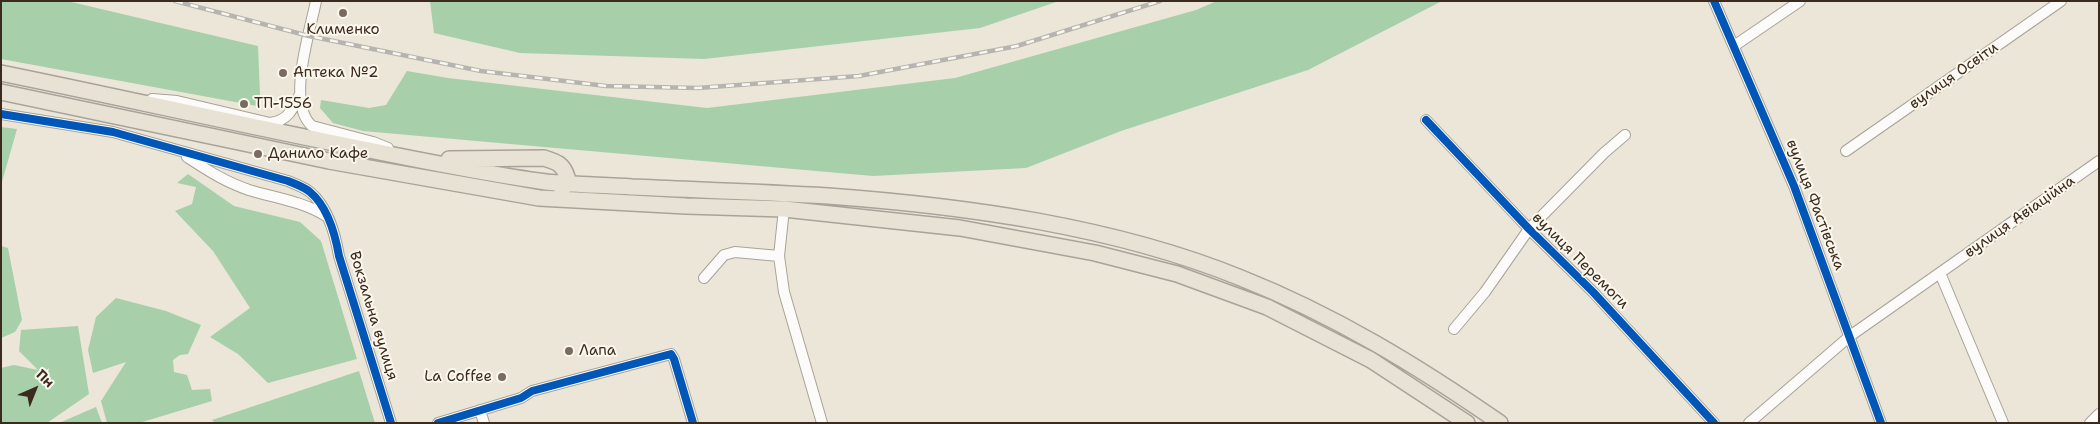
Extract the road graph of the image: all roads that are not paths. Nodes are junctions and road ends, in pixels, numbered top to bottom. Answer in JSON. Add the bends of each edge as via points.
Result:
{"nodes":[{"id":1,"x":316,"y":1,"type":"edge"},
{"id":2,"x":1714,"y":1,"type":"edge"},
{"id":3,"x":1800,"y":1,"type":"edge"},
{"id":4,"x":2061,"y":1,"type":"edge"},
{"id":5,"x":1734,"y":46,"type":"junction"},
{"id":6,"x":1,"y":73,"type":"edge"},
{"id":7,"x":1,"y":92,"type":"edge"},
{"id":8,"x":100,"y":93,"type":"junction"},
{"id":9,"x":300,"y":93,"type":"junction"},
{"id":10,"x":1,"y":114,"type":"edge"},
{"id":11,"x":1426,"y":120,"type":"dead end"},
{"id":12,"x":1625,"y":135,"type":"dead end"},
{"id":13,"x":1846,"y":151,"type":"dead end"},
{"id":14,"x":180,"y":152,"type":"junction"},
{"id":15,"x":415,"y":159,"type":"junction"},
{"id":16,"x":2099,"y":161,"type":"edge"},
{"id":17,"x":255,"y":173,"type":"junction"},
{"id":18,"x":566,"y":183,"type":"junction"},
{"id":19,"x":299,"y":186,"type":"junction"},
{"id":20,"x":247,"y":189,"type":"junction"},
{"id":21,"x":549,"y":200,"type":"junction"},
{"id":22,"x":293,"y":202,"type":"junction"},
{"id":23,"x":784,"y":209,"type":"junction"},
{"id":24,"x":328,"y":218,"type":"junction"},
{"id":25,"x":1529,"y":229,"type":"junction"},
{"id":26,"x":779,"y":256,"type":"junction"},
{"id":27,"x":1940,"y":273,"type":"junction"},
{"id":28,"x":704,"y":278,"type":"dead end"},
{"id":29,"x":1454,"y":329,"type":"dead end"},
{"id":30,"x":1850,"y":336,"type":"junction"},
{"id":31,"x":480,"y":410,"type":"junction"},
{"id":32,"x":2099,"y":414,"type":"edge"},
{"id":33,"x":391,"y":423,"type":"edge"},
{"id":34,"x":438,"y":423,"type":"edge"},
{"id":35,"x":484,"y":423,"type":"edge"},
{"id":36,"x":693,"y":423,"type":"edge"},
{"id":37,"x":822,"y":423,"type":"edge"},
{"id":38,"x":1467,"y":423,"type":"edge"},
{"id":39,"x":1500,"y":423,"type":"edge"},
{"id":40,"x":1714,"y":423,"type":"edge"},
{"id":41,"x":1750,"y":423,"type":"edge"},
{"id":42,"x":1881,"y":423,"type":"edge"},
{"id":43,"x":2002,"y":423,"type":"edge"},
{"id":44,"x":2090,"y":423,"type":"edge"}],
"edges":[{"from":1,"to":9,"type":"street"},
{"from":2,"to":5,"type":"street","name":"вулиця Фастівська"},
{"from":3,"to":5,"type":"street"},
{"from":4,"to":13,"type":"street","name":"вулиця Освіти"},
{"from":5,"to":30,"type":"street","name":"вулиця Фастівська","via":[[1794,186]]},
{"from":6,"to":8,"type":"highway"},
{"from":7,"to":21,"type":"highway","via":[[329,161]]},
{"from":8,"to":9,"type":"street","via":[[176,101],[270,123],[282,122]]},
{"from":8,"to":15,"type":"highway"},
{"from":9,"to":15,"type":"street","via":[[304,115],[312,126],[373,142]]},
{"from":10,"to":14,"type":"street","via":[[113,132]]},
{"from":11,"to":25,"type":"street","name":"вулиця Перемоги"},
{"from":12,"to":25,"type":"street","via":[[1604,152]]},
{"from":14,"to":17,"type":"street"},
{"from":14,"to":20,"type":"street","via":[[219,178]]},
{"from":15,"to":18,"type":"highway"},
{"from":15,"to":18,"type":"highway","via":[[544,158],[558,162],[564,169]]},
{"from":16,"to":27,"type":"street","name":"вулиця Авіаційна"},
{"from":17,"to":19,"type":"street"},
{"from":17,"to":20,"type":"street","via":[[247,182]]},
{"from":18,"to":21,"type":"highway"},
{"from":18,"to":39,"type":"highway","via":[[830,196],[962,209],[1143,245],[1237,276],[1340,322],[1390,350]]},
{"from":19,"to":22,"type":"street","via":[[299,196]]},
{"from":19,"to":24,"type":"street","name":"Вокзальна вулиця","via":[[310,192]]},
{"from":20,"to":22,"type":"street"},
{"from":21,"to":23,"type":"highway"},
{"from":22,"to":24,"type":"street","via":[[304,204]]},
{"from":23,"to":26,"type":"street"},
{"from":23,"to":38,"type":"highway","via":[[960,228],[1095,253],[1177,274],[1267,307],[1318,332],[1371,360]]},
{"from":24,"to":33,"type":"street","name":"Вокзальна вулиця"},
{"from":25,"to":29,"type":"street","via":[[1485,292]]},
{"from":25,"to":40,"type":"street","name":"вулиця Перемоги","via":[[1594,292]]},
{"from":26,"to":28,"type":"street","via":[[735,252],[724,255]]},
{"from":26,"to":37,"type":"street","via":[[784,292]]},
{"from":27,"to":30,"type":"street","name":"вулиця Авіаційна"},
{"from":27,"to":43,"type":"street"},
{"from":30,"to":41,"type":"street","name":"вулиця Авіаційна"},
{"from":30,"to":42,"type":"street","name":"вулиця Фастівська"},
{"from":31,"to":34,"type":"street"},
{"from":31,"to":35,"type":"street"},
{"from":31,"to":36,"type":"street","via":[[522,398],[532,391],[671,354]]},
{"from":32,"to":44,"type":"street"}]}
